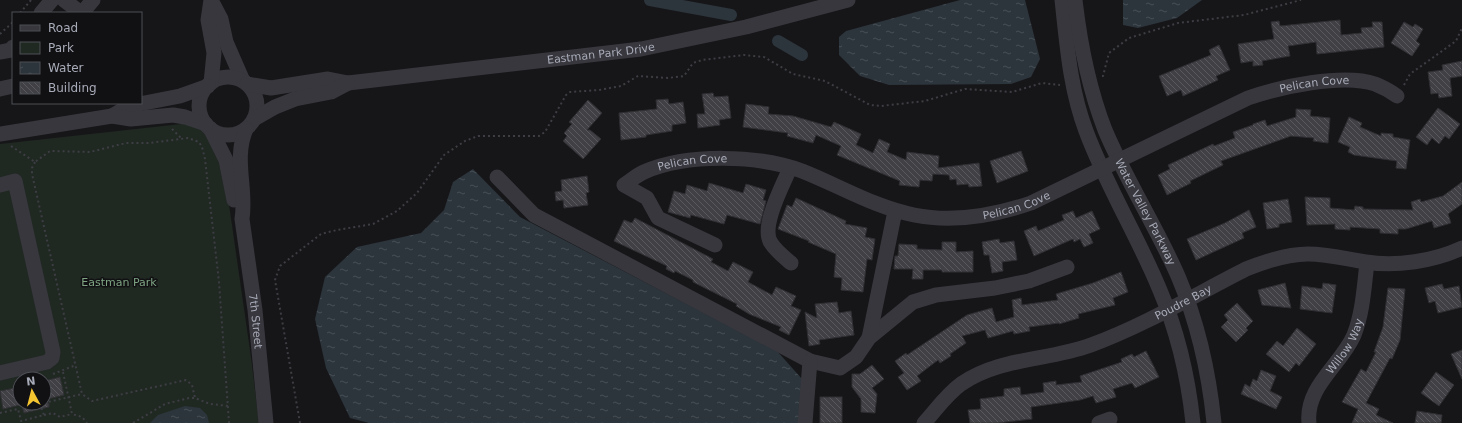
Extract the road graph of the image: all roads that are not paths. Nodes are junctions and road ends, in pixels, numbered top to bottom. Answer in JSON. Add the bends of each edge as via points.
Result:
{"nodes":[{"id":1,"x":52,"y":0,"type":"edge"},
{"id":2,"x":64,"y":0,"type":"edge"},
{"id":3,"x":93,"y":0,"type":"edge"},
{"id":4,"x":848,"y":0,"type":"edge"},
{"id":5,"x":1062,"y":0,"type":"edge"},
{"id":6,"x":1075,"y":0,"type":"edge"},
{"id":7,"x":211,"y":1,"type":"edge"},
{"id":8,"x":42,"y":12,"type":"edge"},
{"id":9,"x":80,"y":12,"type":"edge"},
{"id":10,"x":82,"y":12,"type":"edge"},
{"id":11,"x":12,"y":48,"type":"edge"},
{"id":12,"x":0,"y":52,"type":"edge"},
{"id":13,"x":245,"y":82,"type":"junction"},
{"id":14,"x":348,"y":83,"type":"junction"},
{"id":15,"x":209,"y":85,"type":"junction"},
{"id":16,"x":12,"y":86,"type":"edge"},
{"id":17,"x":0,"y":89,"type":"edge"},
{"id":18,"x":1397,"y":96,"type":"road end"},
{"id":19,"x":142,"y":103,"type":"edge"},
{"id":20,"x":139,"y":104,"type":"edge"},
{"id":21,"x":112,"y":116,"type":"junction"},
{"id":22,"x":250,"y":124,"type":"junction"},
{"id":23,"x":208,"y":126,"type":"junction"},
{"id":24,"x":0,"y":134,"type":"edge"},
{"id":25,"x":1119,"y":160,"type":"junction"},
{"id":26,"x":790,"y":168,"type":"junction"},
{"id":27,"x":1102,"y":168,"type":"junction"},
{"id":28,"x":497,"y":177,"type":"dead end"},
{"id":29,"x":0,"y":185,"type":"edge"},
{"id":30,"x":895,"y":211,"type":"junction"},
{"id":31,"x":242,"y":220,"type":"junction"},
{"id":32,"x":715,"y":245,"type":"dead end"},
{"id":33,"x":1462,"y":248,"type":"edge"},
{"id":34,"x":791,"y":262,"type":"dead end"},
{"id":35,"x":1367,"y":263,"type":"junction"},
{"id":36,"x":1067,"y":267,"type":"dead end"},
{"id":37,"x":1187,"y":299,"type":"junction"},
{"id":38,"x":1168,"y":309,"type":"junction"},
{"id":39,"x":869,"y":338,"type":"junction"},
{"id":40,"x":810,"y":361,"type":"junction"},
{"id":41,"x":0,"y":373,"type":"edge"},
{"id":42,"x":266,"y":423,"type":"edge"},
{"id":43,"x":805,"y":423,"type":"edge"},
{"id":44,"x":924,"y":423,"type":"edge"},
{"id":45,"x":1193,"y":423,"type":"edge"},
{"id":46,"x":1214,"y":423,"type":"edge"},
{"id":47,"x":1309,"y":423,"type":"edge"}],
"edges":[{"from":1,"to":8,"type":"street"},
{"from":2,"to":9,"type":"street"},
{"from":3,"to":10,"type":"street"},
{"from":4,"to":14,"type":"street","name":"Eastman Park Drive","via":[[753,26],[641,49]]},
{"from":5,"to":27,"type":"street","name":"Water Valley Parkway","via":[[1072,83],[1086,131]]},
{"from":6,"to":25,"type":"street","name":"Water Valley Parkway","via":[[1090,79],[1105,129]]},
{"from":7,"to":13,"type":"street","via":[[221,19],[226,42]]},
{"from":7,"to":15,"type":"street","via":[[208,20],[214,53]]},
{"from":11,"to":12,"type":"street"},
{"from":13,"to":14,"type":"street","name":"Eastman Park Drive","via":[[271,88],[328,79]]},
{"from":13,"to":15,"type":"street","via":[[236,78],[223,78]]},
{"from":13,"to":22,"type":"street","via":[[257,100],[257,110]]},
{"from":14,"to":22,"type":"street","name":"Eastman Park Drive","via":[[331,92],[295,99],[275,107]]},
{"from":15,"to":19,"type":"street","via":[[180,96]]},
{"from":15,"to":23,"type":"street","via":[[200,101],[200,109]]},
{"from":16,"to":17,"type":"street"},
{"from":18,"to":25,"type":"street","name":"Pelican Cove","via":[[1369,82],[1350,80],[1291,85],[1248,98]]},
{"from":20,"to":21,"type":"street","via":[[129,106]]},
{"from":21,"to":23,"type":"street","via":[[131,119],[173,115]]},
{"from":21,"to":24,"type":"street"},
{"from":22,"to":23,"type":"street","via":[[240,133],[224,135]]},
{"from":22,"to":31,"type":"street","name":"7th Street","via":[[240,150],[239,165],[244,205]]},
{"from":23,"to":31,"type":"street","name":"7th Street","via":[[226,160],[235,206]]},
{"from":25,"to":27,"type":"street","name":"Pelican Cove"},
{"from":25,"to":37,"type":"street","name":"Water Valley Parkway"},
{"from":26,"to":30,"type":"street","name":"Pelican Cove","via":[[875,205]]},
{"from":26,"to":32,"type":"street","name":"Pelican Cove","via":[[741,158],[701,160],[669,164],[644,172],[624,185],[647,198],[658,218]]},
{"from":26,"to":34,"type":"street","via":[[767,232],[770,242]]},
{"from":27,"to":30,"type":"street","name":"Pelican Cove","via":[[1030,203],[988,216],[932,218]]},
{"from":27,"to":38,"type":"street","name":"Water Valley Parkway"},
{"from":28,"to":40,"type":"street","via":[[534,215]]},
{"from":29,"to":41,"type":"street","via":[[15,182],[53,352],[48,362]]},
{"from":30,"to":39,"type":"street"},
{"from":31,"to":42,"type":"street","name":"7th Street"},
{"from":33,"to":35,"type":"street","name":"Poudre Bay","via":[[1420,261]]},
{"from":35,"to":37,"type":"street","name":"Poudre Bay","via":[[1323,255],[1277,259],[1246,269]]},
{"from":35,"to":47,"type":"street","name":"Willow Way","via":[[1361,310],[1354,335],[1315,393]]},
{"from":36,"to":39,"type":"street","via":[[1029,281],[936,295],[913,302]]},
{"from":37,"to":38,"type":"street","name":"Poudre Bay"},
{"from":37,"to":46,"type":"street","name":"Water Valley Parkway","via":[[1201,343]]},
{"from":38,"to":44,"type":"street","name":"Poudre Bay","via":[[1080,349],[1010,362],[988,369],[950,393]]},
{"from":38,"to":45,"type":"street","name":"Water Valley Parkway","via":[[1185,368]]},
{"from":39,"to":40,"type":"street","via":[[856,357],[840,368]]},
{"from":40,"to":43,"type":"street"}]}
